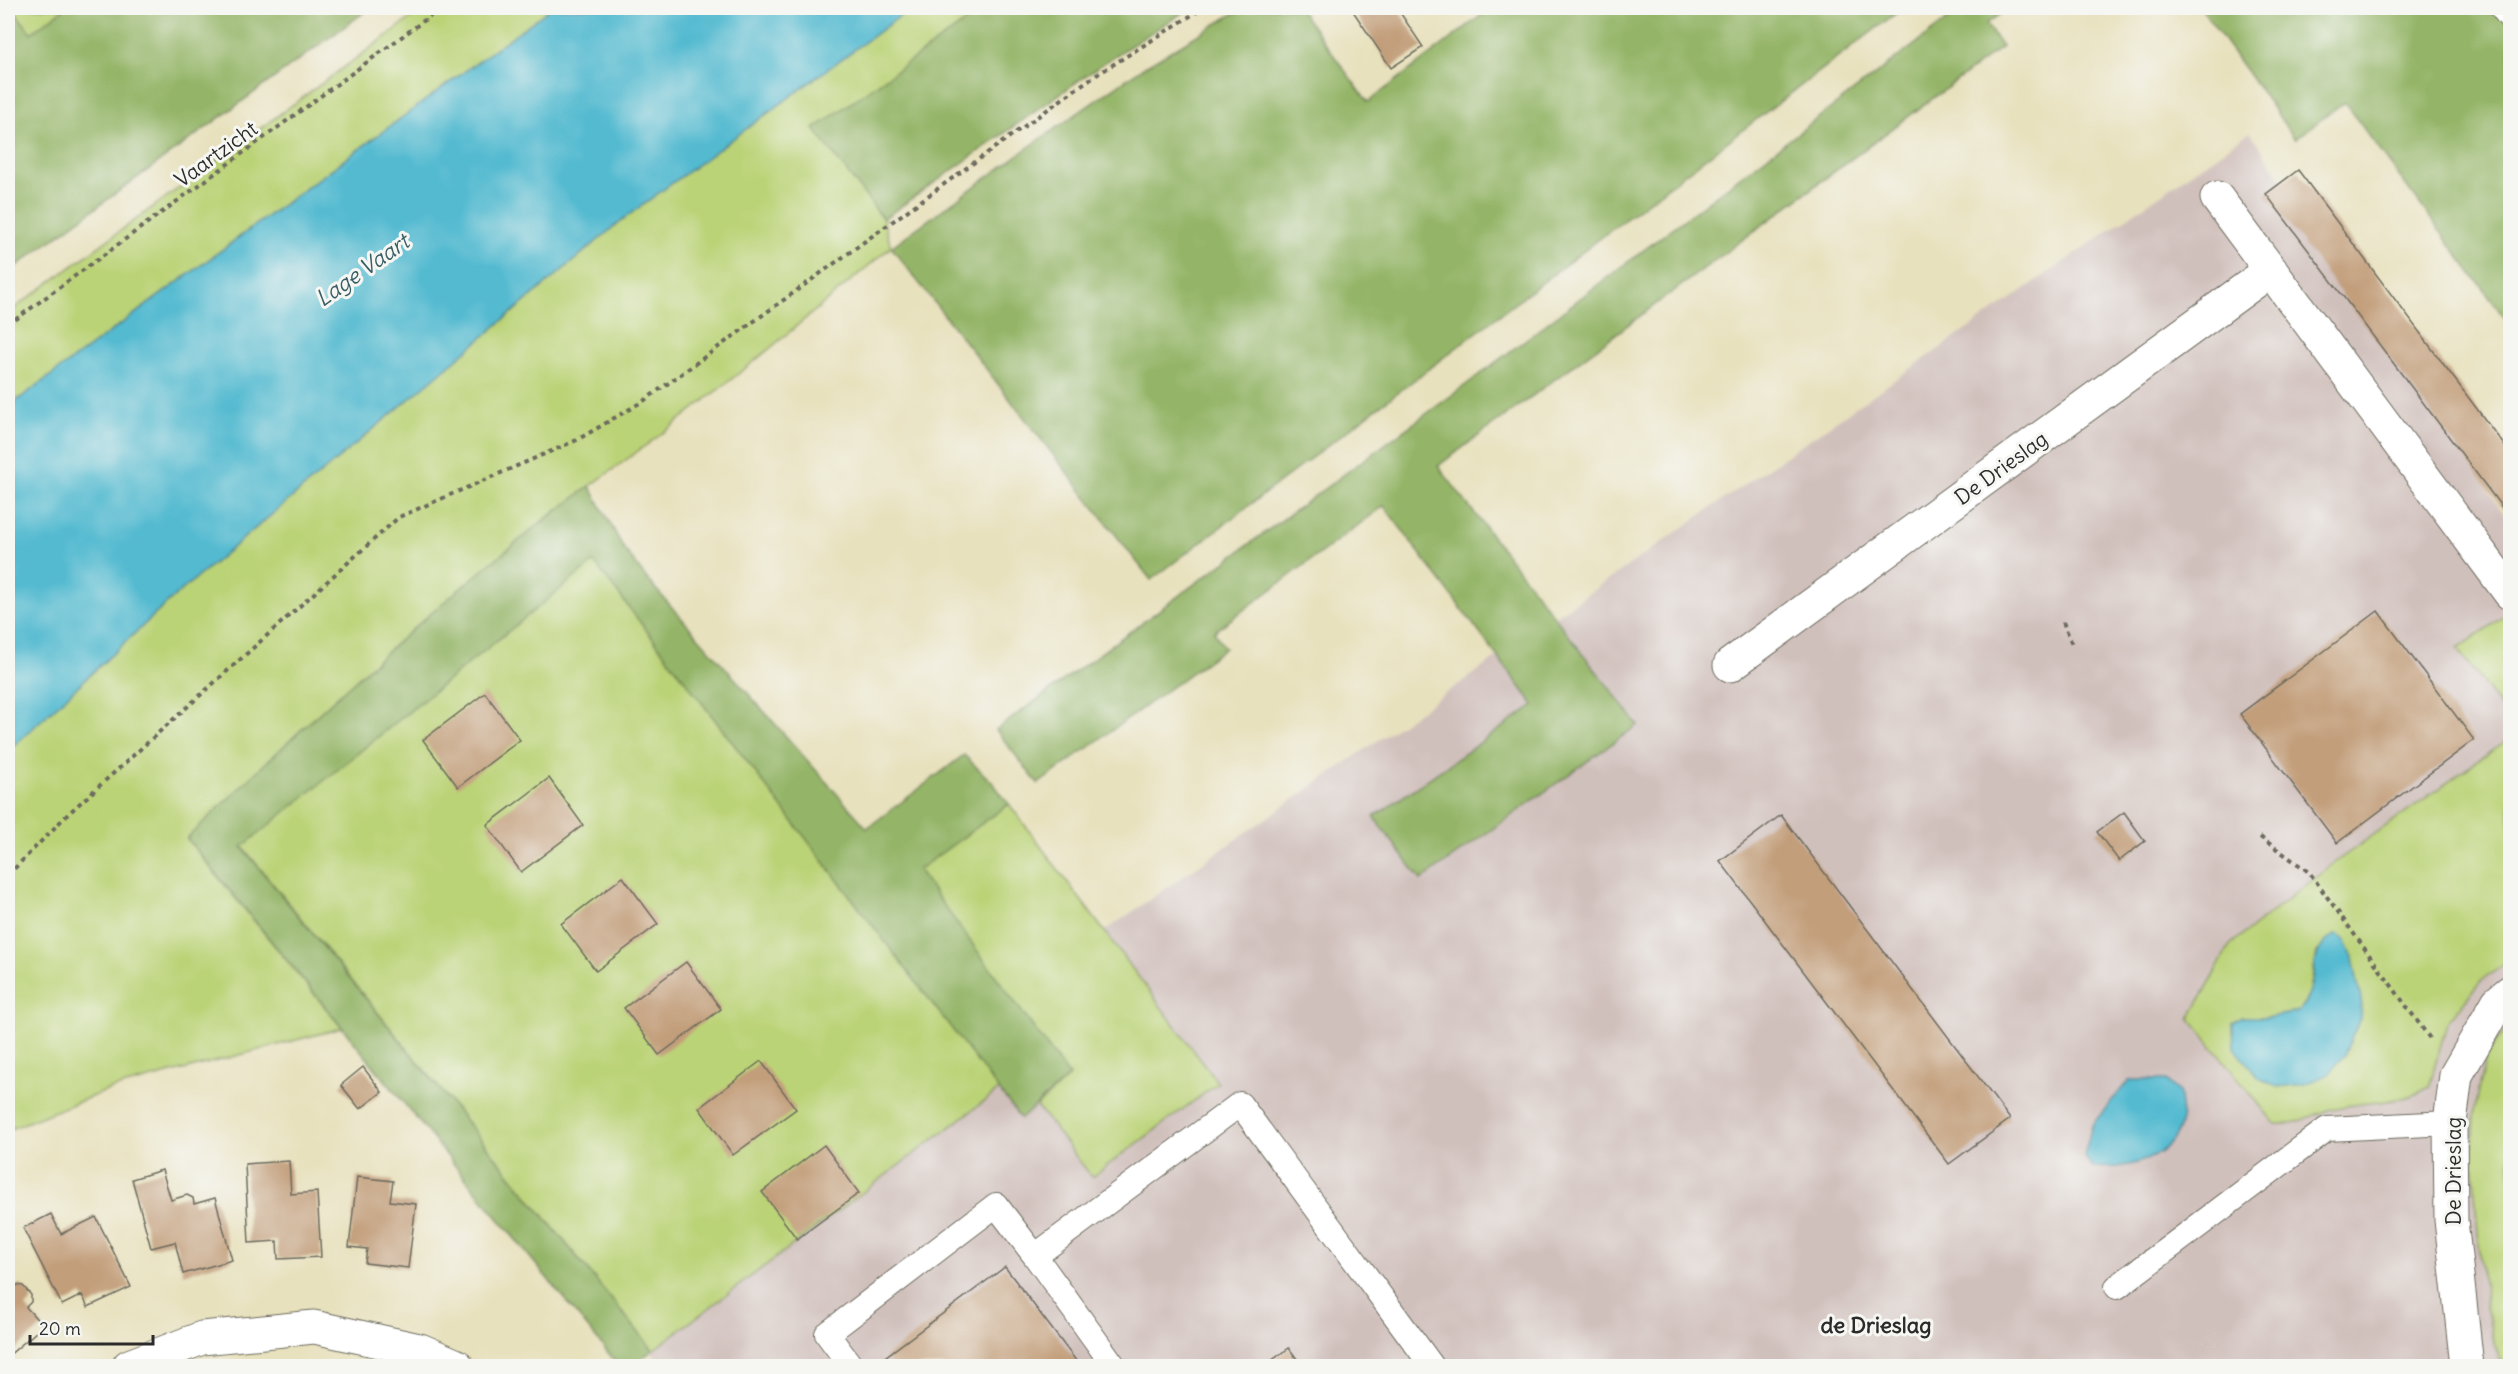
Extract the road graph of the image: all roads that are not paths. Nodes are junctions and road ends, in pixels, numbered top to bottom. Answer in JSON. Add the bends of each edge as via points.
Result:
{"nodes":[{"id":1,"x":2502,"y":8,"type":"edge"},
{"id":2,"x":2511,"y":18,"type":"edge"},
{"id":3,"x":2217,"y":198,"type":"dead end"},
{"id":4,"x":2271,"y":270,"type":"junction"},
{"id":5,"x":2511,"y":593,"type":"edge"},
{"id":6,"x":1730,"y":665,"type":"dead end"},
{"id":7,"x":2511,"y":992,"type":"edge"},
{"id":8,"x":2450,"y":1123,"type":"junction"},
{"id":9,"x":1035,"y":1256,"type":"junction"},
{"id":10,"x":2117,"y":1287,"type":"dead end"},
{"id":11,"x":129,"y":1366,"type":"edge"},
{"id":12,"x":457,"y":1366,"type":"edge"},
{"id":13,"x":851,"y":1366,"type":"edge"},
{"id":14,"x":1114,"y":1366,"type":"edge"},
{"id":15,"x":1432,"y":1366,"type":"edge"},
{"id":16,"x":2467,"y":1366,"type":"edge"}],
"edges":[{"from":1,"to":2,"type":"lane"},
{"from":3,"to":4,"type":"street"},
{"from":4,"to":5,"type":"street"},
{"from":4,"to":6,"type":"street","name":"De Drieslag"},
{"from":7,"to":8,"type":"street","name":"De Drieslag","via":[[2498,1002],[2457,1075]]},
{"from":8,"to":10,"type":"lane","via":[[2327,1130]]},
{"from":8,"to":16,"type":"street","name":"De Drieslag","via":[[2451,1220]]},
{"from":9,"to":13,"type":"lane","via":[[996,1205],[827,1334]]},
{"from":9,"to":14,"type":"lane"},
{"from":9,"to":15,"type":"lane","via":[[1240,1104]]},
{"from":11,"to":12,"type":"street","via":[[202,1338],[314,1327],[420,1350]]}]}
